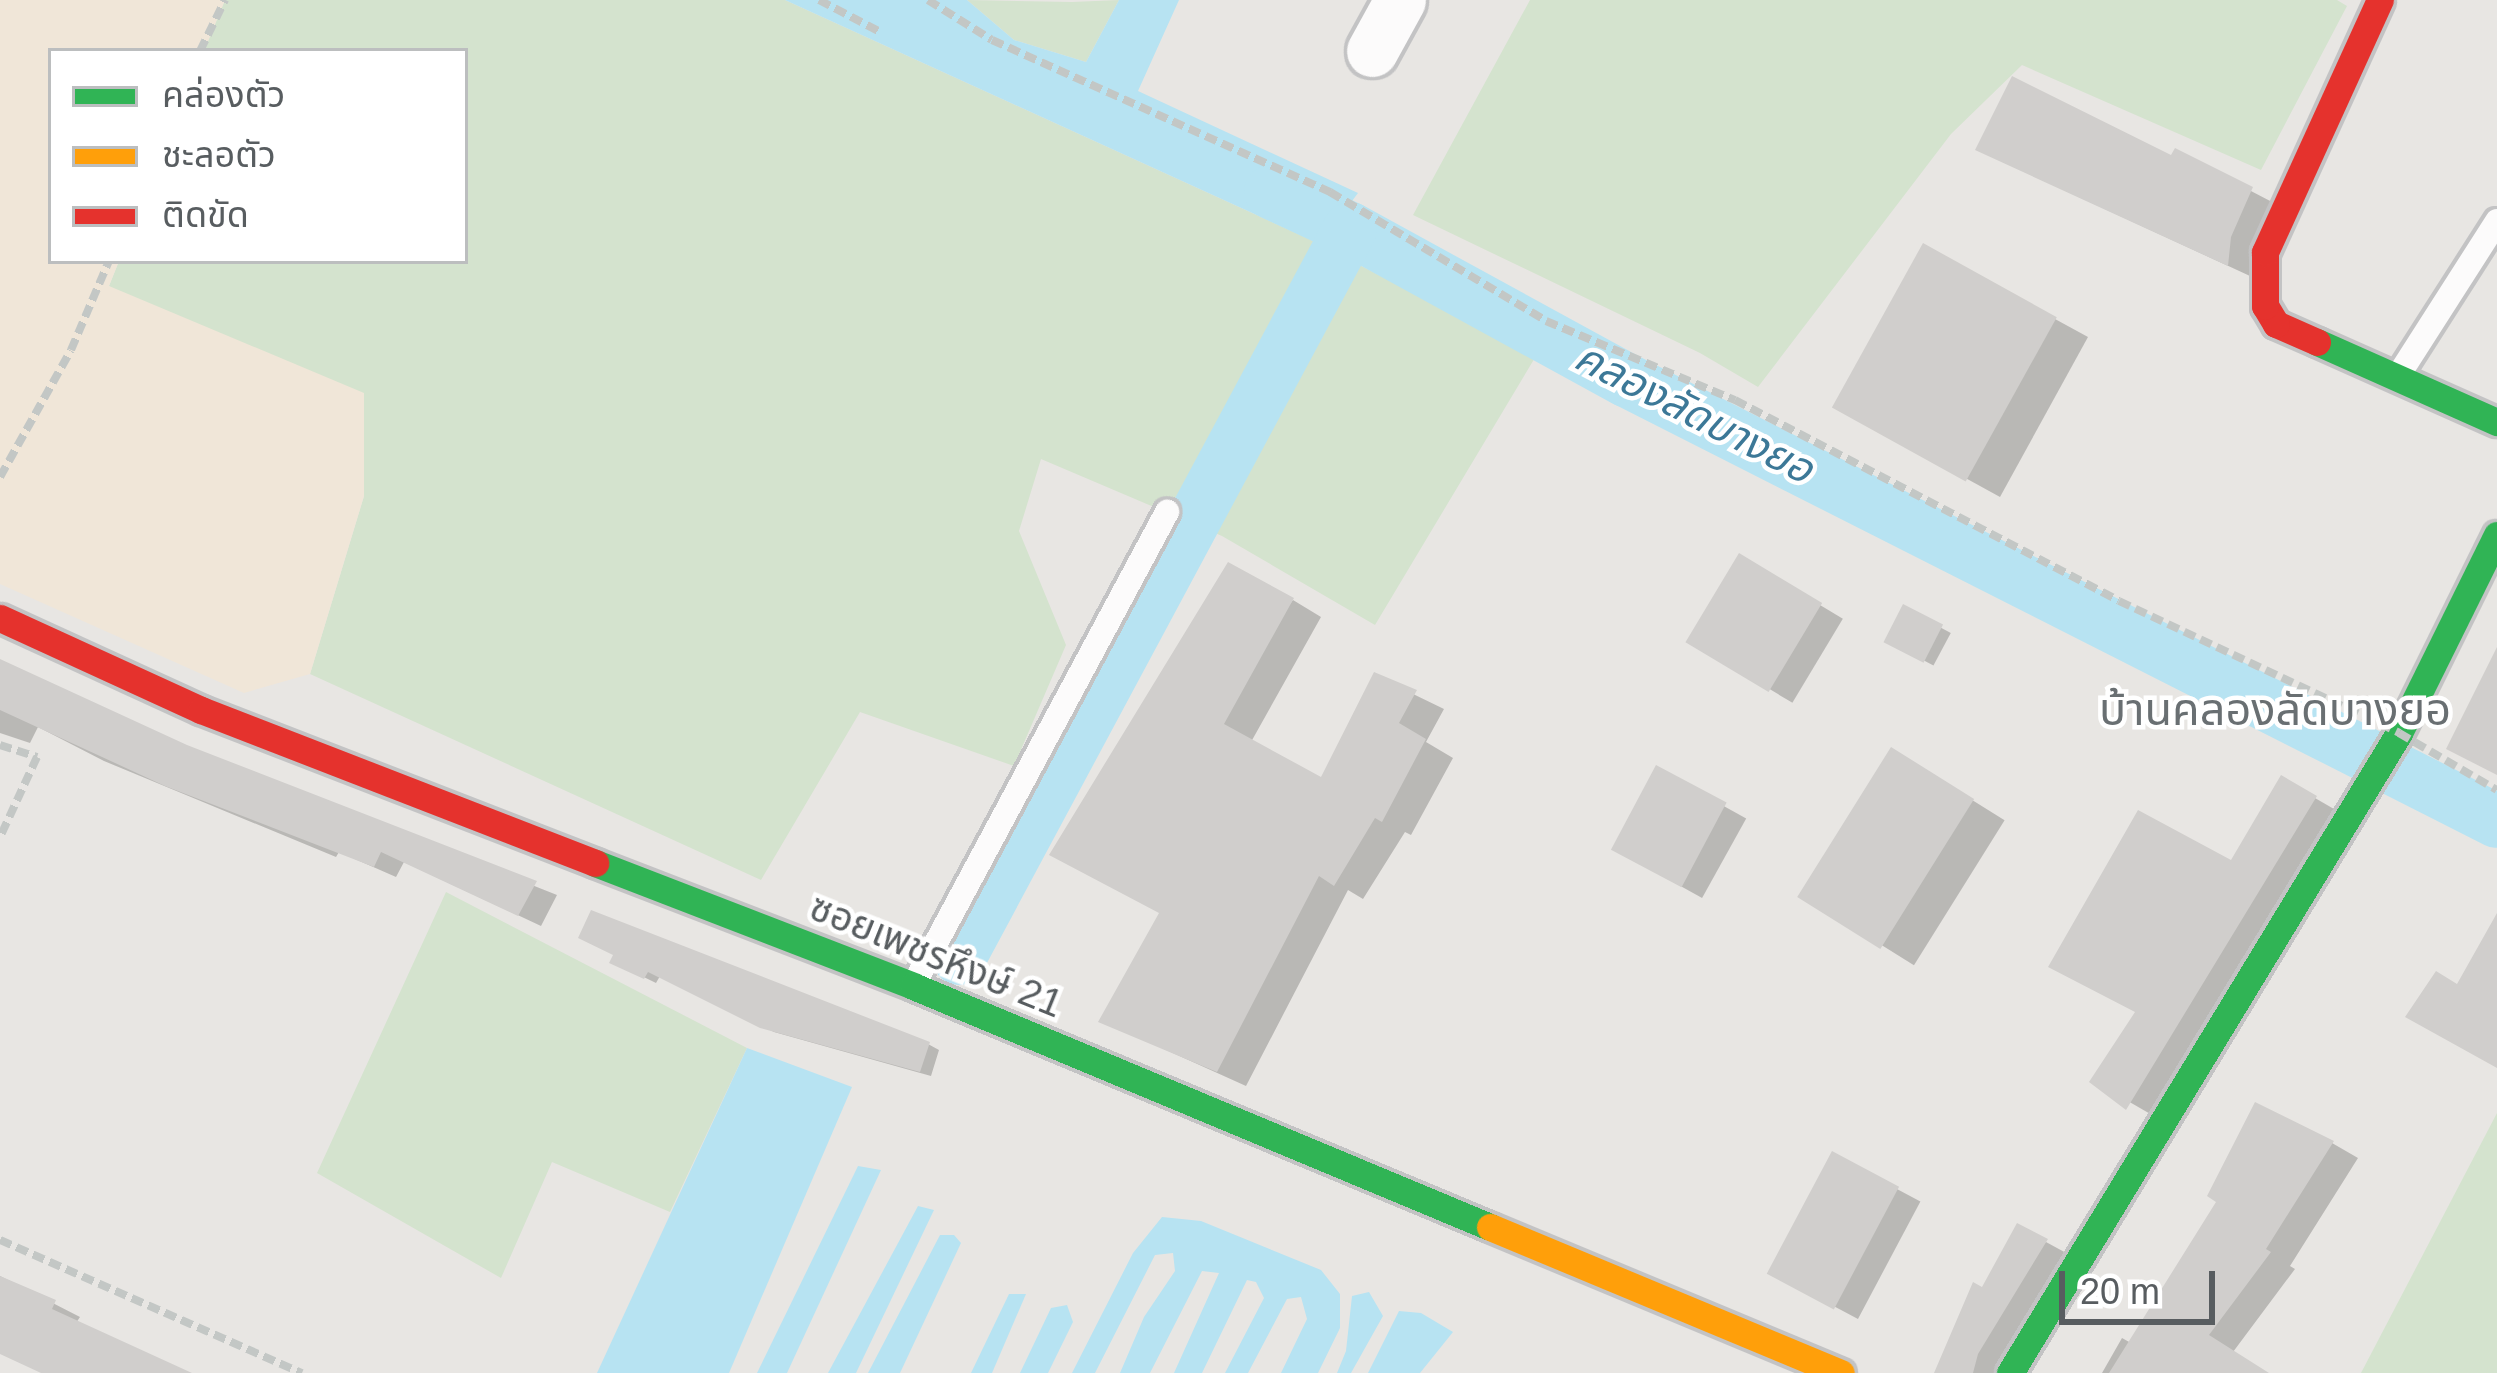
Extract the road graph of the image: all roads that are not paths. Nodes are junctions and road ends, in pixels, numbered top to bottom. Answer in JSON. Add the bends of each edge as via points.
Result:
{"nodes":[{"id":1,"x":1400,"y":0,"type":"edge"},
{"id":2,"x":2380,"y":0,"type":"edge"},
{"id":3,"x":1372,"y":52,"type":"dead end"},
{"id":4,"x":2497,"y":221,"type":"edge"},
{"id":5,"x":2397,"y":378,"type":"junction"},
{"id":6,"x":2497,"y":422,"type":"edge"},
{"id":7,"x":1167,"y":512,"type":"dead end"},
{"id":8,"x":2497,"y":535,"type":"edge"},
{"id":9,"x":0,"y":618,"type":"edge"},
{"id":10,"x":913,"y":986,"type":"junction"},
{"id":11,"x":1841,"y":1373,"type":"edge"},
{"id":12,"x":2010,"y":1373,"type":"edge"}],
"edges":[{"from":1,"to":3,"type":"street"},
{"from":2,"to":5,"type":"street","via":[[2265,252],[2261,278],[2276,324]]},
{"from":4,"to":5,"type":"lane"},
{"from":5,"to":6,"type":"street"},
{"from":7,"to":10,"type":"lane"},
{"from":8,"to":12,"type":"street","via":[[2395,738]]},
{"from":9,"to":10,"type":"street","name":"ซอยเพชรหึงษ์ 21","via":[[201,710]]},
{"from":10,"to":11,"type":"street","name":"ซอยเพชรหึงษ์ 21"}]}
